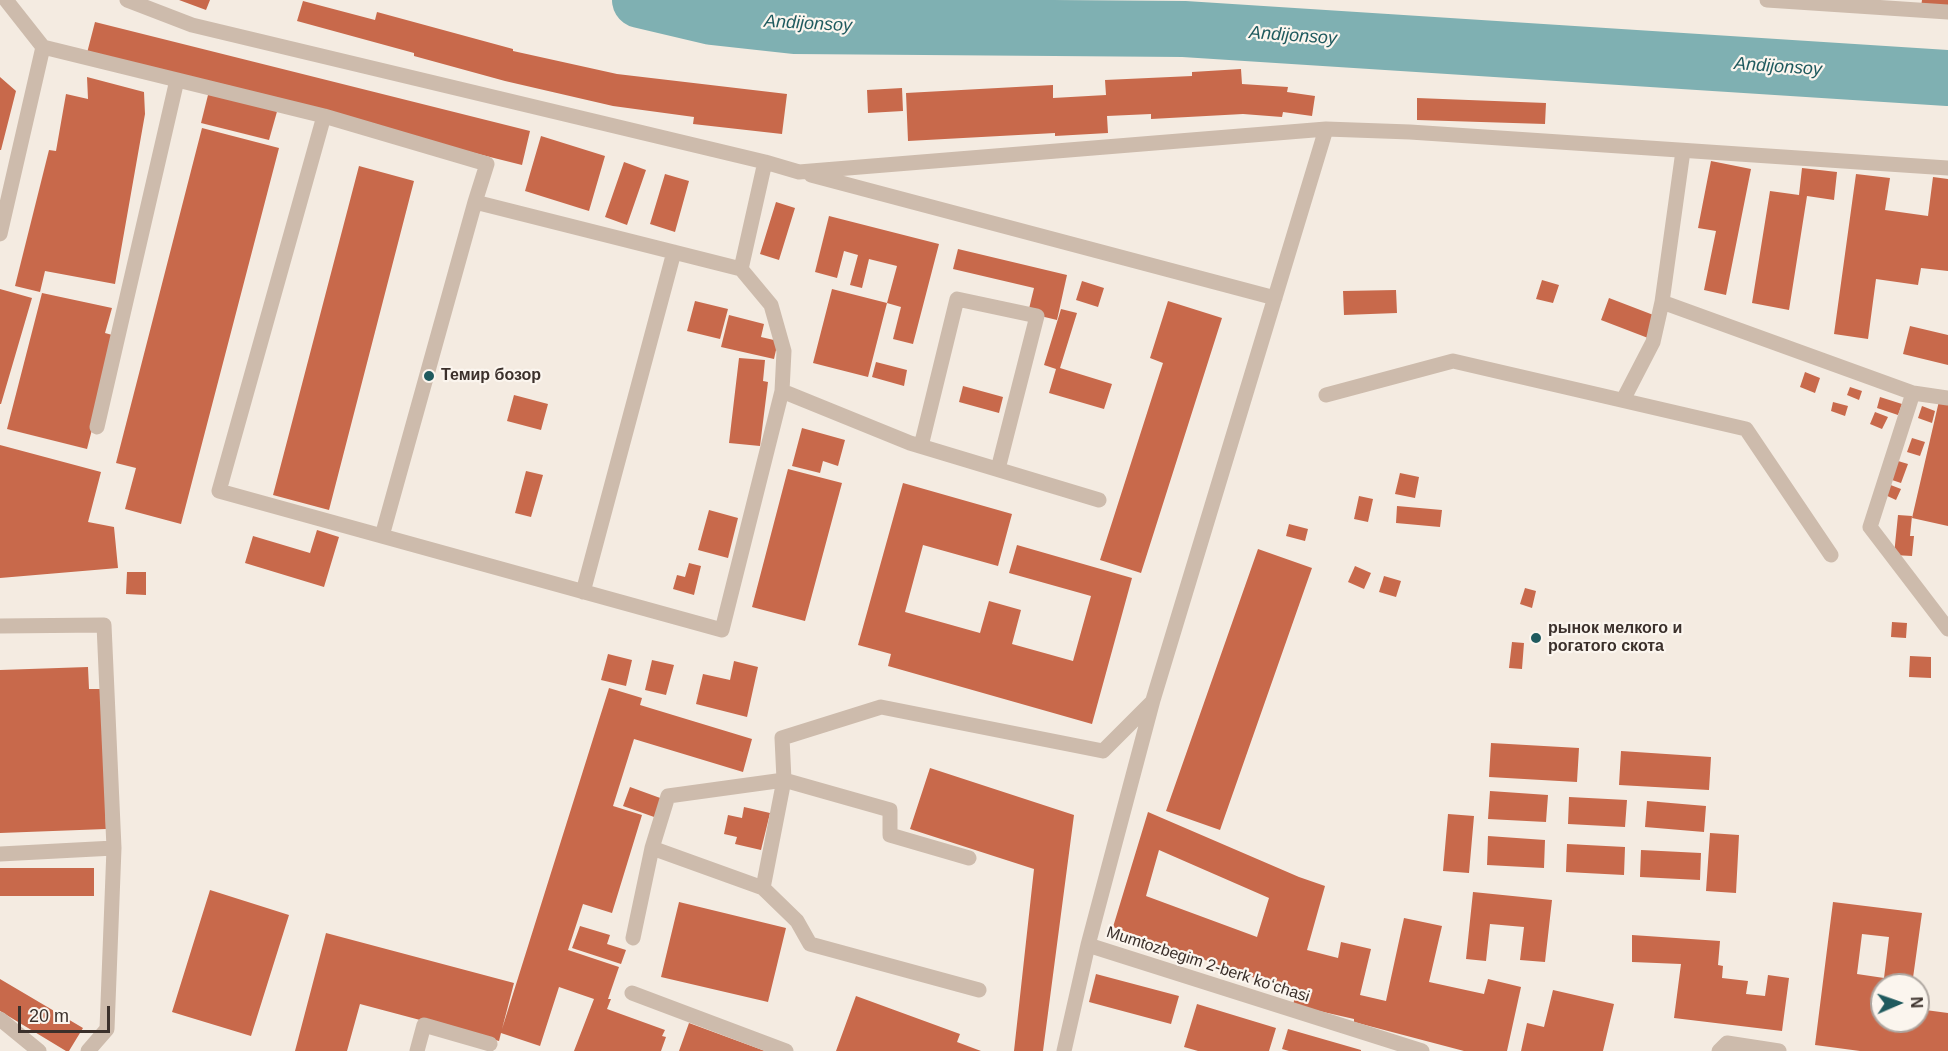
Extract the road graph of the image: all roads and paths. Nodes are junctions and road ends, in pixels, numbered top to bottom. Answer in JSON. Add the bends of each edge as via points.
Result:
{"nodes":[{"id":1,"x":6,"y":0,"type":"edge"},
{"id":2,"x":127,"y":0,"type":"edge"},
{"id":3,"x":1767,"y":0,"type":"edge"},
{"id":4,"x":1948,"y":12,"type":"edge"},
{"id":5,"x":43,"y":47,"type":"junction"},
{"id":6,"x":177,"y":80,"type":"junction"},
{"id":7,"x":324,"y":116,"type":"junction"},
{"id":8,"x":1326,"y":129,"type":"junction"},
{"id":9,"x":1683,"y":151,"type":"junction"},
{"id":10,"x":765,"y":162,"type":"junction"},
{"id":11,"x":1948,"y":168,"type":"edge"},
{"id":12,"x":799,"y":172,"type":"junction"},
{"id":13,"x":475,"y":202,"type":"junction"},
{"id":14,"x":0,"y":234,"type":"edge"},
{"id":15,"x":674,"y":252,"type":"junction"},
{"id":16,"x":741,"y":269,"type":"junction"},
{"id":17,"x":1275,"y":298,"type":"junction"},
{"id":18,"x":1662,"y":302,"type":"junction"},
{"id":19,"x":782,"y":391,"type":"junction"},
{"id":20,"x":1913,"y":393,"type":"junction"},
{"id":21,"x":1326,"y":395,"type":"dead end"},
{"id":22,"x":1948,"y":399,"type":"edge"},
{"id":23,"x":1623,"y":400,"type":"junction"},
{"id":24,"x":97,"y":427,"type":"dead end"},
{"id":25,"x":921,"y":446,"type":"junction"},
{"id":26,"x":998,"y":469,"type":"junction"},
{"id":27,"x":1099,"y":500,"type":"dead end"},
{"id":28,"x":382,"y":536,"type":"junction"},
{"id":29,"x":1831,"y":555,"type":"dead end"},
{"id":30,"x":583,"y":592,"type":"junction"},
{"id":31,"x":0,"y":626,"type":"edge"},
{"id":32,"x":1948,"y":629,"type":"edge"},
{"id":33,"x":1153,"y":700,"type":"junction"},
{"id":34,"x":784,"y":780,"type":"junction"},
{"id":35,"x":114,"y":848,"type":"junction"},
{"id":36,"x":652,"y":848,"type":"junction"},
{"id":37,"x":0,"y":854,"type":"edge"},
{"id":38,"x":969,"y":858,"type":"dead end"},
{"id":39,"x":763,"y":888,"type":"junction"},
{"id":40,"x":633,"y":938,"type":"dead end"},
{"id":41,"x":1088,"y":945,"type":"junction"},
{"id":42,"x":979,"y":990,"type":"dead end"},
{"id":43,"x":632,"y":993,"type":"dead end"},
{"id":44,"x":0,"y":1019,"type":"edge"},
{"id":45,"x":490,"y":1044,"type":"dead end"},
{"id":46,"x":1379,"y":1045,"type":"edge"},
{"id":47,"x":39,"y":1051,"type":"edge"},
{"id":48,"x":88,"y":1051,"type":"edge"},
{"id":49,"x":417,"y":1051,"type":"edge"},
{"id":50,"x":786,"y":1051,"type":"edge"},
{"id":51,"x":1064,"y":1051,"type":"edge"},
{"id":52,"x":1422,"y":1051,"type":"edge"},
{"id":53,"x":1719,"y":1051,"type":"edge"},
{"id":54,"x":1779,"y":1051,"type":"edge"}],
"edges":[{"from":1,"to":5,"type":"street"},
{"from":2,"to":10,"type":"street","via":[[192,25]]},
{"from":3,"to":4,"type":"street"},
{"from":5,"to":6,"type":"street"},
{"from":5,"to":14,"type":"street"},
{"from":6,"to":7,"type":"street"},
{"from":6,"to":24,"type":"street"},
{"from":7,"to":13,"type":"street","via":[[487,164]]},
{"from":7,"to":28,"type":"street","via":[[219,491]]},
{"from":8,"to":9,"type":"street"},
{"from":8,"to":12,"type":"street"},
{"from":8,"to":17,"type":"street"},
{"from":9,"to":11,"type":"street"},
{"from":9,"to":18,"type":"street"},
{"from":10,"to":12,"type":"street"},
{"from":10,"to":16,"type":"street"},
{"from":12,"to":17,"type":"street"},
{"from":13,"to":15,"type":"street"},
{"from":13,"to":28,"type":"street"},
{"from":15,"to":16,"type":"street"},
{"from":15,"to":30,"type":"street"},
{"from":16,"to":19,"type":"street","via":[[771,305],[784,351]]},
{"from":17,"to":33,"type":"street"},
{"from":18,"to":20,"type":"street"},
{"from":18,"to":23,"type":"street","via":[[1653,342]]},
{"from":19,"to":25,"type":"street"},
{"from":19,"to":30,"type":"street","via":[[722,630]]},
{"from":20,"to":22,"type":"street"},
{"from":20,"to":32,"type":"street","via":[[1870,527]]},
{"from":21,"to":23,"type":"street","via":[[1453,361]]},
{"from":23,"to":29,"type":"street","via":[[1746,429]]},
{"from":25,"to":26,"type":"street"},
{"from":25,"to":26,"type":"street","via":[[957,299],[1037,316]]},
{"from":26,"to":27,"type":"street"},
{"from":28,"to":30,"type":"street"},
{"from":31,"to":35,"type":"street","via":[[104,625]]},
{"from":33,"to":34,"type":"street","via":[[1103,751],[881,707],[782,738]]},
{"from":33,"to":41,"type":"street"},
{"from":34,"to":36,"type":"street","via":[[668,796]]},
{"from":34,"to":38,"type":"street","via":[[890,810],[890,836]]},
{"from":34,"to":39,"type":"street"},
{"from":35,"to":37,"type":"street"},
{"from":35,"to":48,"type":"street","via":[[107,1029]]},
{"from":36,"to":39,"type":"street"},
{"from":36,"to":40,"type":"street"},
{"from":39,"to":42,"type":"street","via":[[797,921],[810,944]]},
{"from":41,"to":46,"type":"street","name":"Mumtozbegim 2-berk koʻchasi"},
{"from":41,"to":51,"type":"street","name":"Mumtozbegim 2-berk koʻchasi"},
{"from":43,"to":50,"type":"street"},
{"from":44,"to":47,"type":"street"},
{"from":45,"to":49,"type":"street","via":[[424,1024]]},
{"from":46,"to":52,"type":"street","name":"Mumtozbegim 2-berk koʻchasi"},
{"from":53,"to":54,"type":"street","via":[[1726,1043]]}]}
